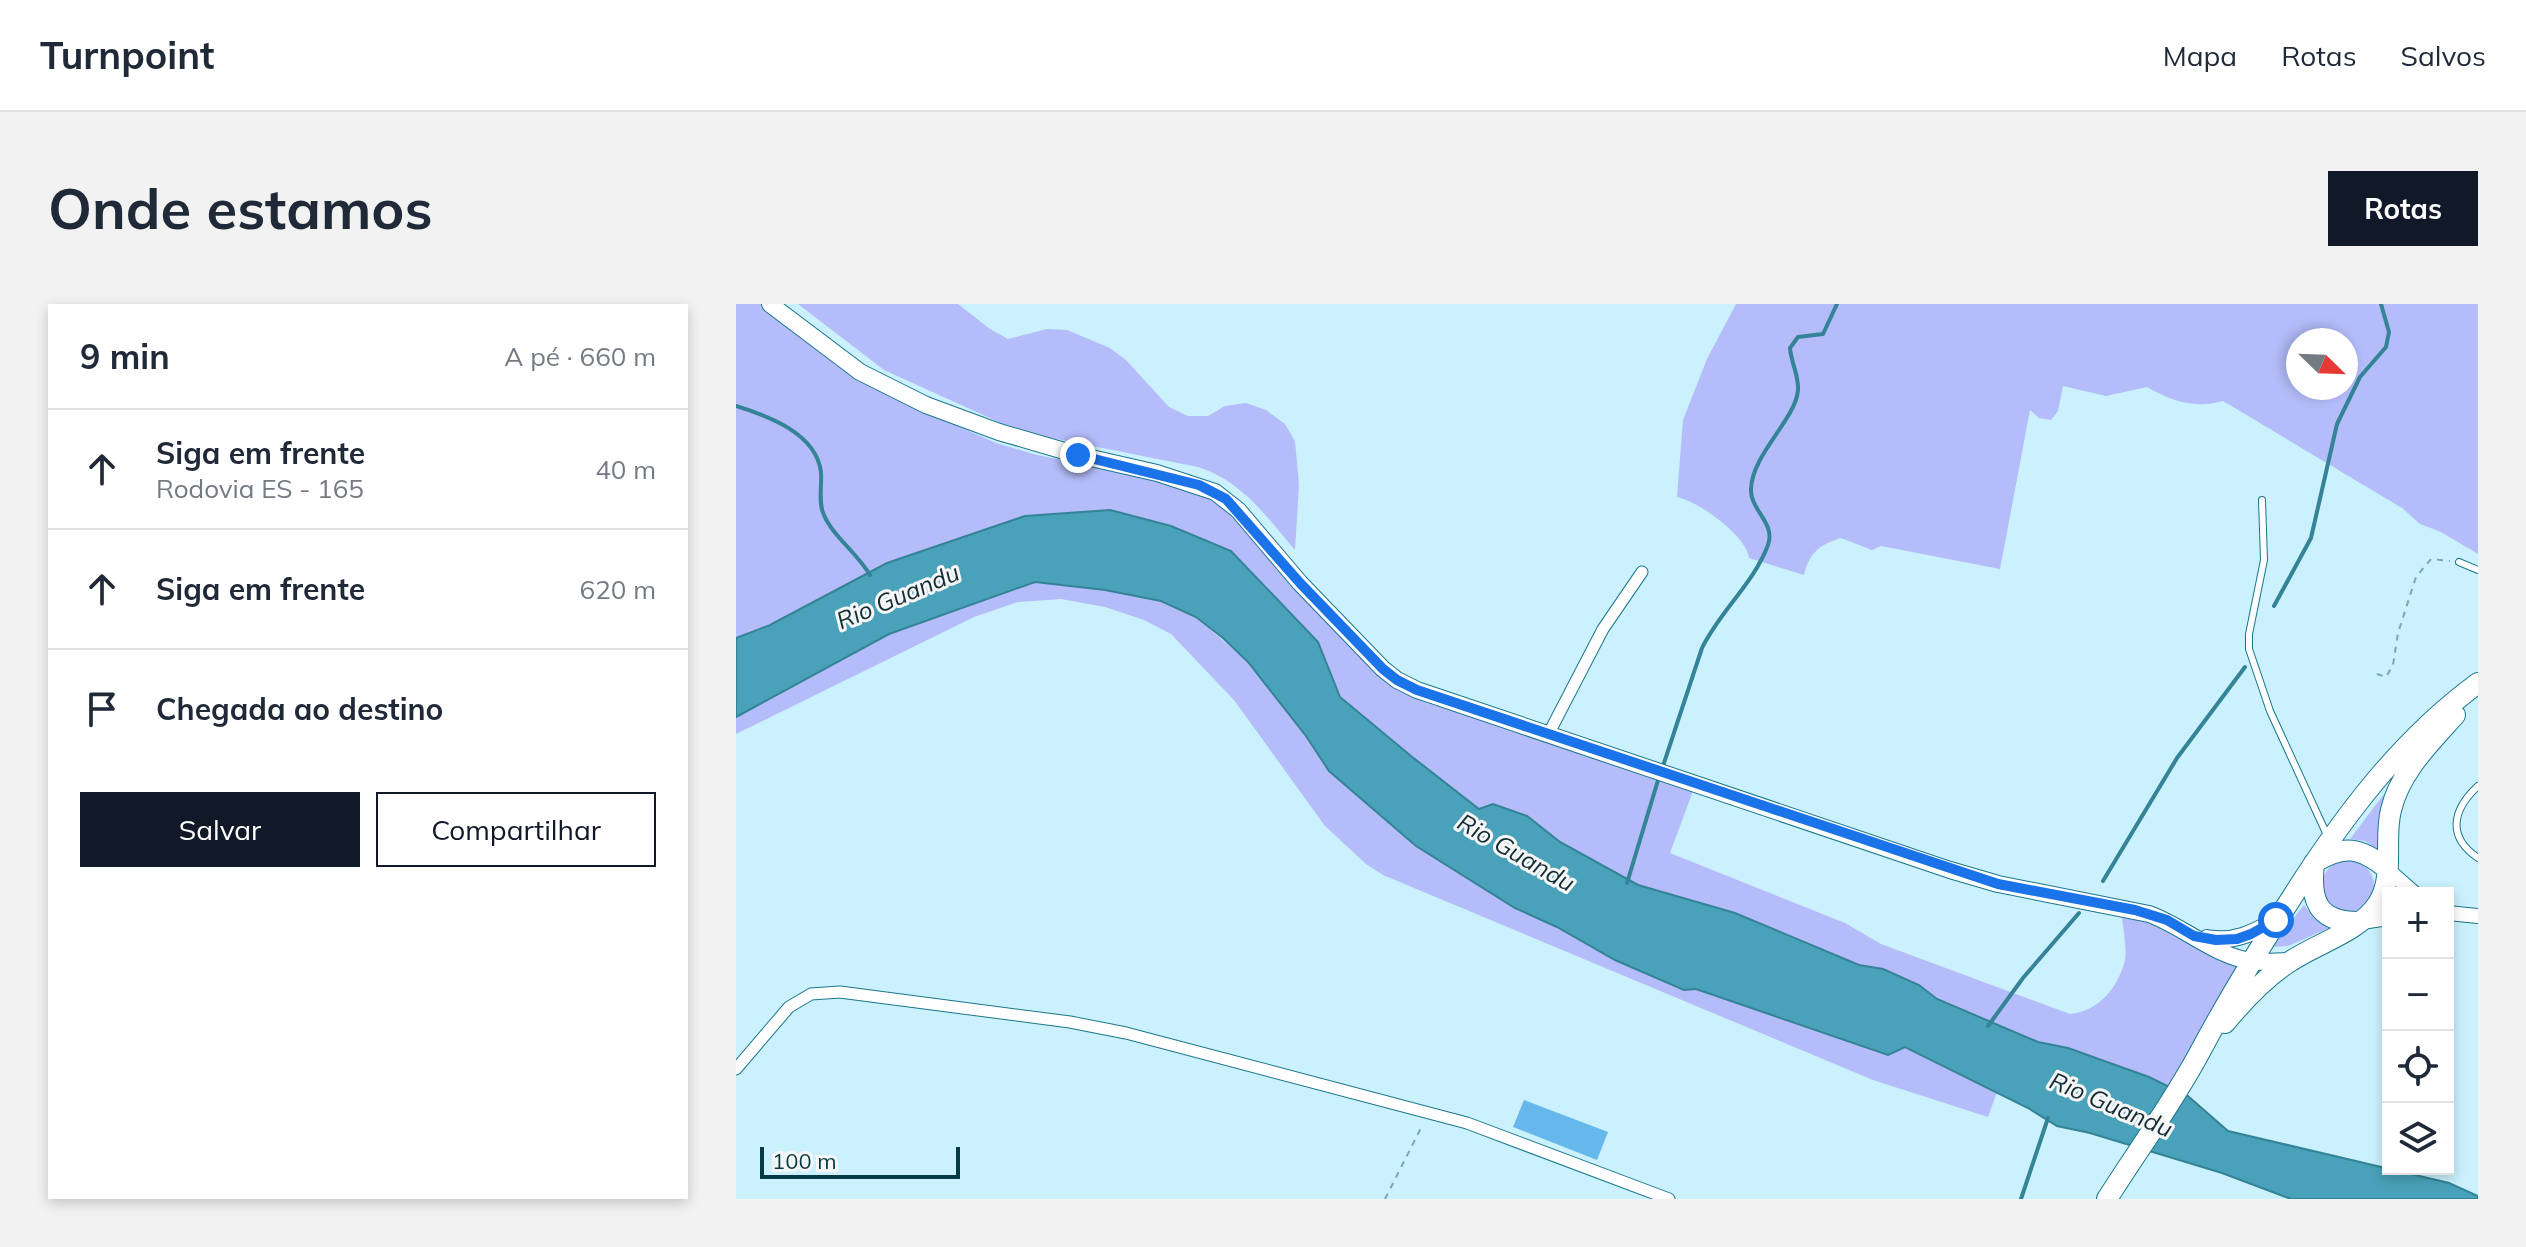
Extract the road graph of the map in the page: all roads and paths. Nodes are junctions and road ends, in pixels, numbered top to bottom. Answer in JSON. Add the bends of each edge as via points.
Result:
{"nodes":[{"id":1,"x":770,"y":304,"type":"edge"},
{"id":2,"x":2262,"y":500,"type":"dead end"},
{"id":3,"x":2459,"y":562,"type":"joint"},
{"id":4,"x":2478,"y":570,"type":"edge"},
{"id":5,"x":1642,"y":572,"type":"dead end"},
{"id":6,"x":2377,"y":674,"type":"dead end"},
{"id":7,"x":2478,"y":683,"type":"edge"},
{"id":8,"x":2478,"y":690,"type":"edge"},
{"id":9,"x":1549,"y":733,"type":"junction"},
{"id":10,"x":2478,"y":786,"type":"edge"},
{"id":11,"x":2330,"y":839,"type":"junction"},
{"id":12,"x":2478,"y":858,"type":"edge"},
{"id":13,"x":2314,"y":863,"type":"junction"},
{"id":14,"x":2387,"y":869,"type":"junction"},
{"id":15,"x":2407,"y":887,"type":"edge"},
{"id":16,"x":2454,"y":914,"type":"edge"},
{"id":17,"x":2478,"y":916,"type":"edge"},
{"id":18,"x":2382,"y":919,"type":"edge"},
{"id":19,"x":2276,"y":920,"type":"junction"},
{"id":20,"x":2358,"y":922,"type":"junction"},
{"id":21,"x":2194,"y":936,"type":"junction"},
{"id":22,"x":2251,"y":961,"type":"junction"},
{"id":23,"x":2290,"y":961,"type":"junction"},
{"id":24,"x":2199,"y":1054,"type":"junction"},
{"id":25,"x":736,"y":1069,"type":"edge"},
{"id":26,"x":1429,"y":1112,"type":"junction"},
{"id":27,"x":1385,"y":1199,"type":"edge"},
{"id":28,"x":1669,"y":1199,"type":"edge"},
{"id":29,"x":2107,"y":1199,"type":"edge"}],
"edges":[{"from":1,"to":9,"type":"main road","via":[[860,372],[926,405],[999,432],[1215,492],[1238,510],[1300,583],[1397,680]]},
{"from":2,"to":11,"type":"lane","via":[[2264,560],[2249,649],[2270,711]]},
{"from":3,"to":4,"type":"lane"},
{"from":3,"to":6,"type":"path","via":[[2431,559],[2416,577],[2393,665],[2386,677]]},
{"from":5,"to":9,"type":"street","via":[[1603,629]]},
{"from":7,"to":11,"type":"highway","via":[[2422,730]]},
{"from":8,"to":14,"type":"highway","via":[[2420,754],[2396,793]]},
{"from":9,"to":21,"type":"main road","via":[[1950,870],[2135,910]]},
{"from":10,"to":12,"type":"lane","via":[[2456,822],[2459,840]]},
{"from":11,"to":13,"type":"highway"},
{"from":13,"to":14,"type":"highway","via":[[2334,850],[2353,850]]},
{"from":13,"to":19,"type":"highway"},
{"from":13,"to":20,"type":"highway","via":[[2317,904],[2334,919]]},
{"from":14,"to":15,"type":"street"},
{"from":14,"to":20,"type":"highway","via":[[2380,901]]},
{"from":16,"to":17,"type":"street"},
{"from":18,"to":20,"type":"street"},
{"from":19,"to":21,"type":"main road","via":[[2237,939]]},
{"from":19,"to":22,"type":"highway"},
{"from":20,"to":23,"type":"highway"},
{"from":21,"to":22,"type":"main road"},
{"from":22,"to":23,"type":"main road"},
{"from":22,"to":24,"type":"highway"},
{"from":23,"to":24,"type":"highway","via":[[2248,997]]},
{"from":24,"to":29,"type":"highway"},
{"from":25,"to":26,"type":"street","via":[[789,1007],[811,994],[840,992],[1126,1033]]},
{"from":26,"to":27,"type":"path"},
{"from":26,"to":28,"type":"street"}]}
